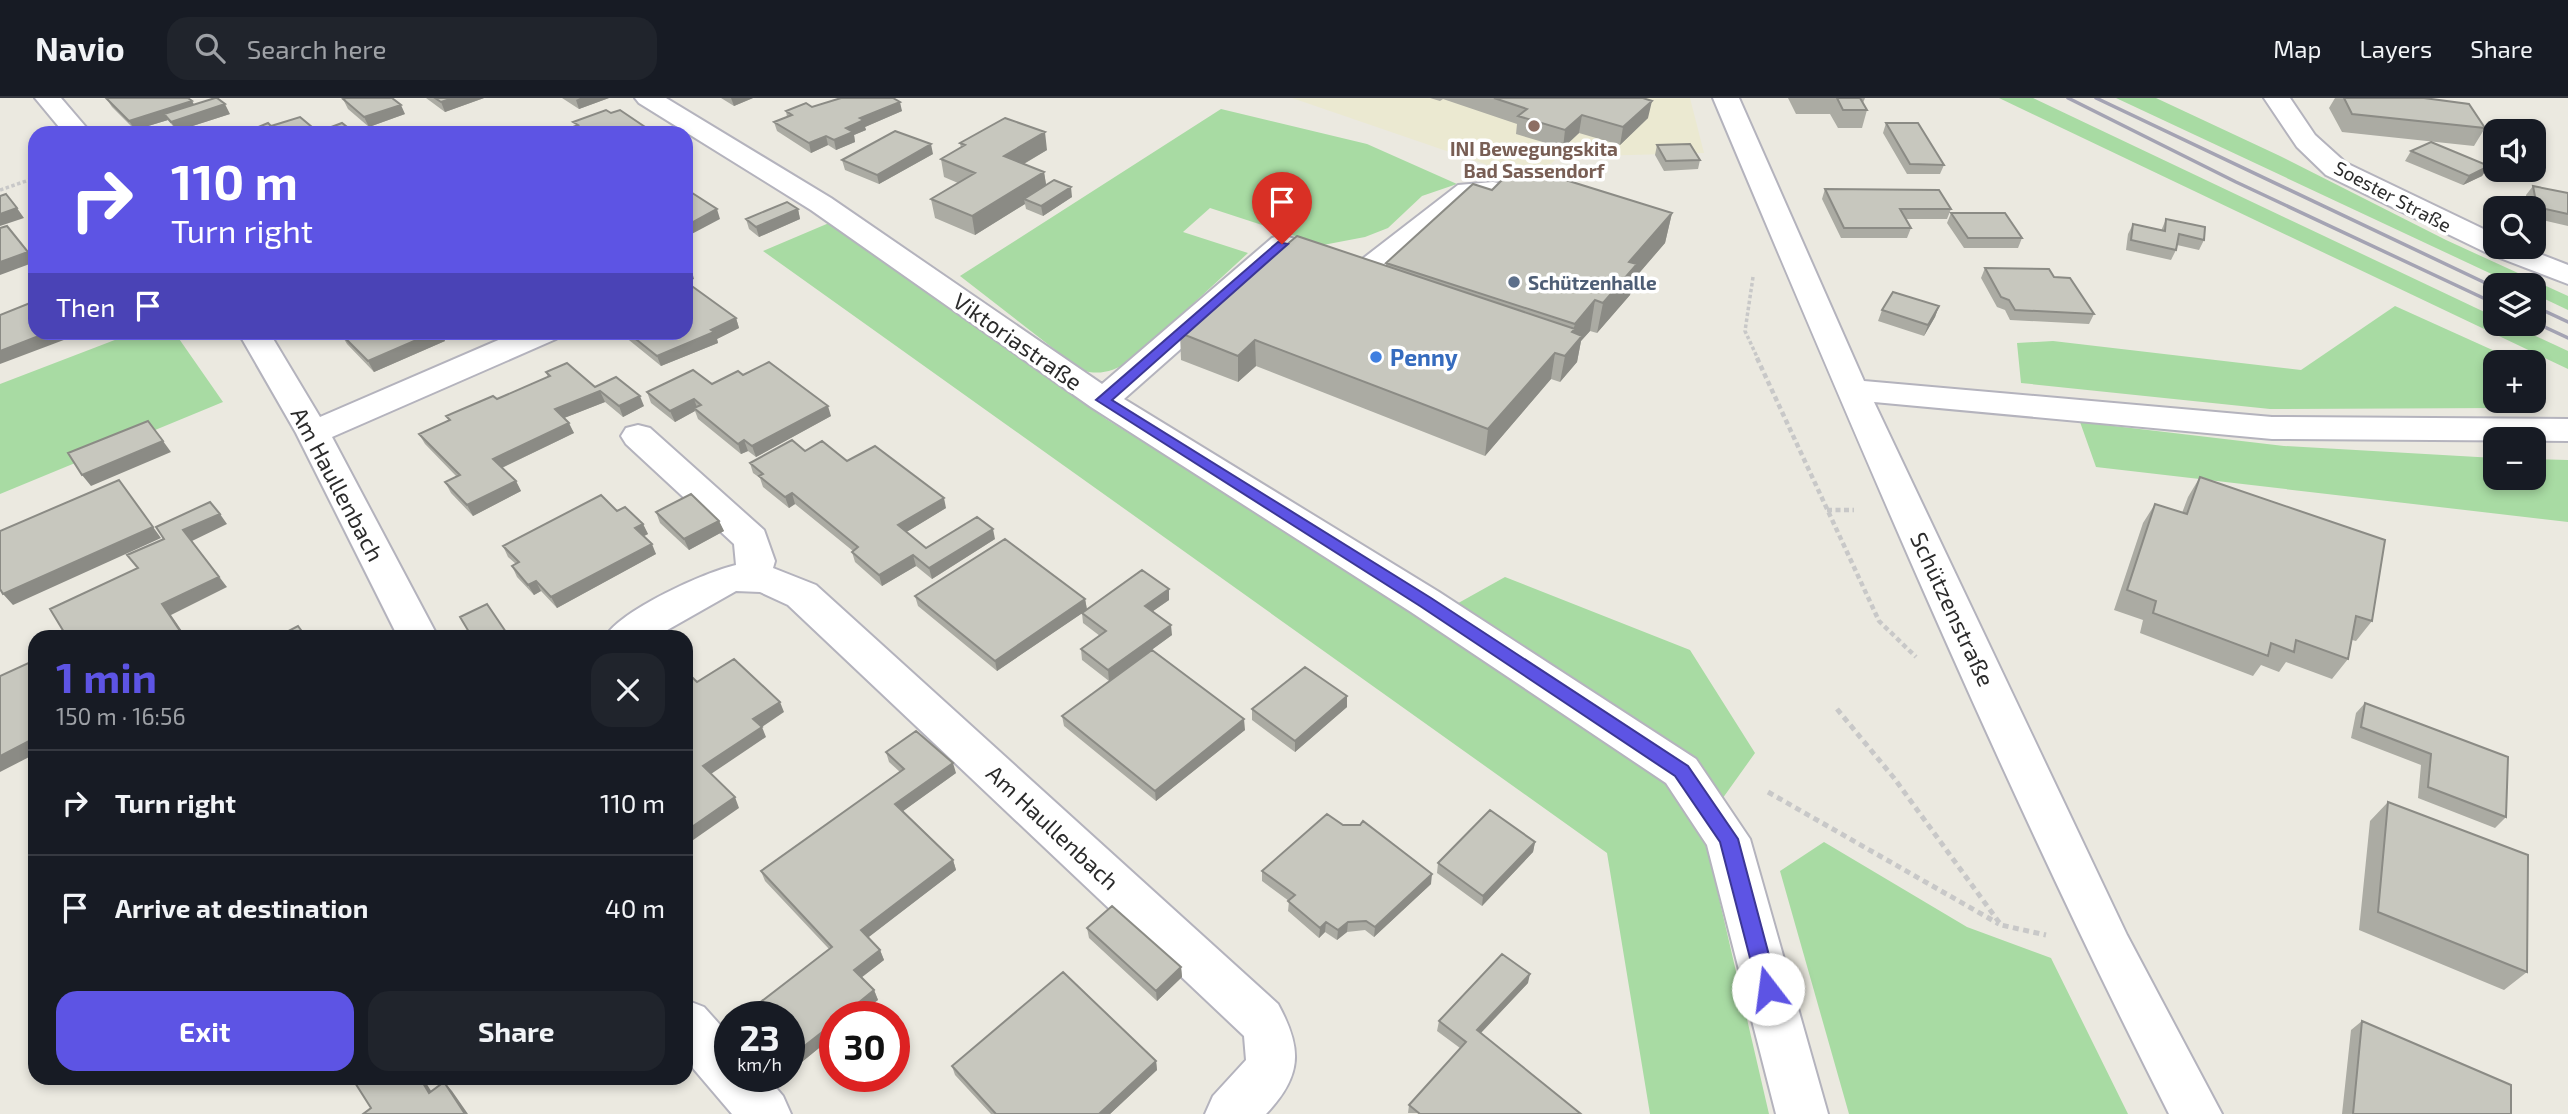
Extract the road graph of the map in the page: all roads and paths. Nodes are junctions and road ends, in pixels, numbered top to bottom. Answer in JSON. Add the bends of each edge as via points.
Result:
{"nodes":[{"id":1,"x":48,"y":98,"type":"edge"},
{"id":2,"x":648,"y":98,"type":"edge"},
{"id":3,"x":1726,"y":98,"type":"edge"},
{"id":4,"x":2277,"y":98,"type":"edge"},
{"id":5,"x":72,"y":126,"type":"edge"},
{"id":6,"x":28,"y":180,"type":"edge"},
{"id":7,"x":0,"y":190,"type":"edge"},
{"id":8,"x":1522,"y":191,"type":"edge"},
{"id":9,"x":1769,"y":201,"type":"junction"},
{"id":10,"x":2483,"y":240,"type":"edge"},
{"id":11,"x":2528,"y":259,"type":"edge"},
{"id":12,"x":2568,"y":275,"type":"edge"},
{"id":13,"x":258,"y":340,"type":"edge"},
{"id":14,"x":527,"y":340,"type":"edge"},
{"id":15,"x":1852,"y":390,"type":"junction"},
{"id":16,"x":1103,"y":400,"type":"junction"},
{"id":17,"x":2568,"y":430,"type":"edge"},
{"id":18,"x":313,"y":433,"type":"junction"},
{"id":19,"x":638,"y":436,"type":"dead end"},
{"id":20,"x":751,"y":578,"type":"junction"},
{"id":21,"x":414,"y":630,"type":"edge"},
{"id":22,"x":637,"y":630,"type":"edge"},
{"id":23,"x":1924,"y":665,"type":"dead end"},
{"id":24,"x":1837,"y":709,"type":"dead end"},
{"id":25,"x":1768,"y":793,"type":"dead end"},
{"id":26,"x":2001,"y":925,"type":"junction"},
{"id":27,"x":2110,"y":950,"type":"junction"},
{"id":28,"x":693,"y":1031,"type":"edge"},
{"id":29,"x":714,"y":1055,"type":"edge"},
{"id":30,"x":746,"y":1092,"type":"edge"},
{"id":31,"x":765,"y":1114,"type":"edge"},
{"id":32,"x":1231,"y":1114,"type":"edge"},
{"id":33,"x":1802,"y":1114,"type":"edge"},
{"id":34,"x":2196,"y":1114,"type":"edge"}],
"edges":[{"from":1,"to":5,"type":"street"},
{"from":2,"to":16,"type":"street","name":"Viktoriastraße","via":[[821,204]]},
{"from":3,"to":9,"type":"street","name":"Schützenstraße"},
{"from":4,"to":10,"type":"street","name":"Soester Straße","via":[[2306,141],[2336,169]]},
{"from":6,"to":7,"type":"path"},
{"from":8,"to":16,"type":"street","via":[[1468,191],[1365,271],[1282,244]]},
{"from":9,"to":15,"type":"street","name":"Schützenstraße"},
{"from":9,"to":23,"type":"path","via":[[1745,331],[1879,621]]},
{"from":11,"to":12,"type":"street","name":"Soester Straße"},
{"from":13,"to":18,"type":"street","name":"Am Haullenbach"},
{"from":14,"to":18,"type":"street"},
{"from":15,"to":17,"type":"street","via":[[2273,428]]},
{"from":15,"to":27,"type":"street","name":"Schützenstraße"},
{"from":16,"to":33,"type":"street","name":"Viktoriastraße","via":[[1414,595],[1681,771],[1728,839]]},
{"from":18,"to":21,"type":"street","name":"Am Haullenbach"},
{"from":19,"to":20,"type":"street","via":[[751,539],[755,561]]},
{"from":20,"to":22,"type":"street","name":"Am Haullenbach","via":[[719,583]]},
{"from":20,"to":32,"type":"street","name":"Am Haullenbach","via":[[766,579],[802,596],[1261,1020],[1272,1038],[1274,1059],[1262,1082]]},
{"from":24,"to":26,"type":"path","via":[[1894,778]]},
{"from":25,"to":26,"type":"path"},
{"from":26,"to":27,"type":"path"},
{"from":27,"to":34,"type":"street","name":"Schützenstraße"},
{"from":28,"to":29,"type":"street"},
{"from":30,"to":31,"type":"street"}]}
